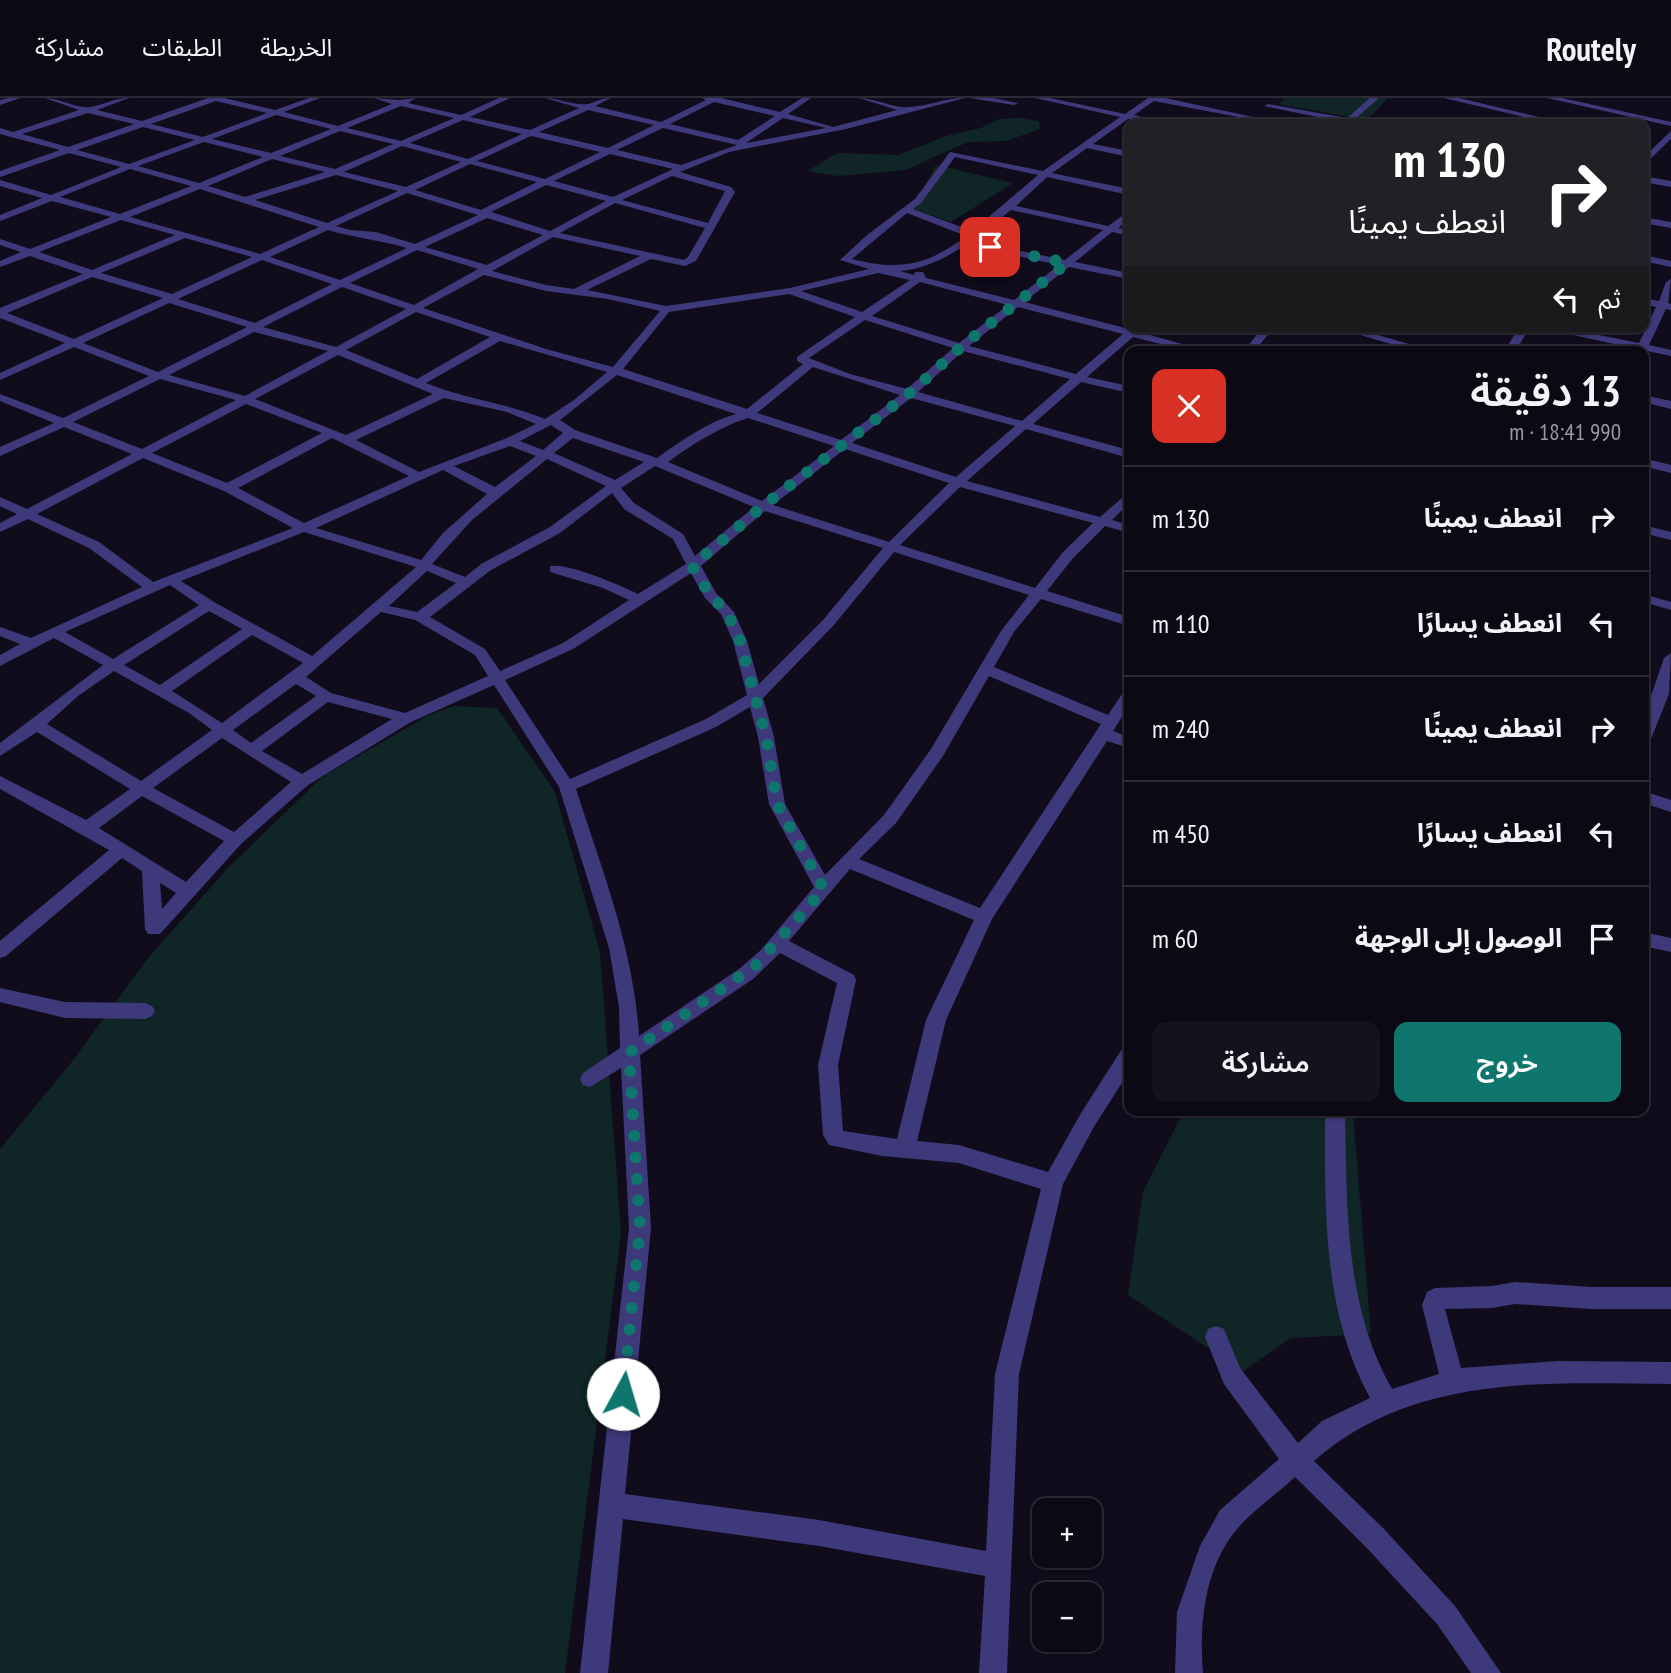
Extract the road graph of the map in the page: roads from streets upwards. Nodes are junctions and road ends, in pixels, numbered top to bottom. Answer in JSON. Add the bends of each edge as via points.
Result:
{"nodes":[{"id":1,"x":16,"y":98,"type":"edge"},
{"id":2,"x":49,"y":98,"type":"edge"},
{"id":3,"x":72,"y":98,"type":"edge"},
{"id":4,"x":125,"y":98,"type":"edge"},
{"id":5,"x":215,"y":98,"type":"edge"},
{"id":6,"x":316,"y":98,"type":"edge"},
{"id":7,"x":378,"y":98,"type":"edge"},
{"id":8,"x":412,"y":98,"type":"edge"},
{"id":9,"x":506,"y":98,"type":"edge"},
{"id":10,"x":549,"y":98,"type":"edge"},
{"id":11,"x":607,"y":98,"type":"edge"},
{"id":12,"x":807,"y":98,"type":"edge"},
{"id":13,"x":863,"y":98,"type":"edge"},
{"id":14,"x":961,"y":98,"type":"edge"},
{"id":15,"x":974,"y":98,"type":"edge"},
{"id":16,"x":1039,"y":98,"type":"edge"},
{"id":17,"x":1153,"y":98,"type":"edge"},
{"id":18,"x":1280,"y":98,"type":"edge"},
{"id":19,"x":1376,"y":98,"type":"edge"},
{"id":20,"x":1448,"y":98,"type":"edge"},
{"id":21,"x":1551,"y":98,"type":"edge"},
{"id":22,"x":712,"y":99,"type":"edge"},
{"id":23,"x":1019,"y":100,"type":"edge"},
{"id":24,"x":62,"y":102,"type":"junction"},
{"id":25,"x":1628,"y":102,"type":"dead end"},
{"id":26,"x":0,"y":103,"type":"edge"},
{"id":27,"x":401,"y":103,"type":"junction"},
{"id":28,"x":1578,"y":105,"type":"junction"},
{"id":29,"x":1268,"y":106,"type":"junction"},
{"id":30,"x":587,"y":107,"type":"junction"},
{"id":31,"x":1507,"y":109,"type":"junction"},
{"id":32,"x":87,"y":110,"type":"junction"},
{"id":33,"x":906,"y":110,"type":"junction"},
{"id":34,"x":274,"y":113,"type":"junction"},
{"id":35,"x":782,"y":114,"type":"junction"},
{"id":36,"x":1613,"y":115,"type":"junction"},
{"id":37,"x":1127,"y":116,"type":"junction"},
{"id":38,"x":461,"y":117,"type":"junction"},
{"id":39,"x":1249,"y":117,"type":"junction"},
{"id":40,"x":1140,"y":119,"type":"edge"},
{"id":41,"x":1245,"y":119,"type":"edge"},
{"id":42,"x":1331,"y":119,"type":"edge"},
{"id":43,"x":1350,"y":119,"type":"edge"},
{"id":44,"x":1504,"y":119,"type":"edge"},
{"id":45,"x":1546,"y":119,"type":"edge"},
{"id":46,"x":1565,"y":119,"type":"edge"},
{"id":47,"x":1639,"y":119,"type":"edge"},
{"id":48,"x":1649,"y":121,"type":"edge"},
{"id":49,"x":145,"y":124,"type":"junction"},
{"id":50,"x":1671,"y":124,"type":"edge"},
{"id":51,"x":662,"y":125,"type":"junction"},
{"id":52,"x":337,"y":128,"type":"junction"},
{"id":53,"x":840,"y":128,"type":"junction"},
{"id":54,"x":0,"y":131,"type":"edge"},
{"id":55,"x":532,"y":133,"type":"junction"},
{"id":56,"x":1671,"y":134,"type":"edge"},
{"id":57,"x":12,"y":135,"type":"junction"},
{"id":58,"x":0,"y":139,"type":"edge"},
{"id":59,"x":205,"y":139,"type":"junction"},
{"id":60,"x":400,"y":143,"type":"junction"},
{"id":61,"x":745,"y":144,"type":"junction"},
{"id":62,"x":1086,"y":145,"type":"junction"},
{"id":63,"x":71,"y":149,"type":"junction"},
{"id":64,"x":609,"y":152,"type":"junction"},
{"id":65,"x":1124,"y":153,"type":"edge"},
{"id":66,"x":1652,"y":155,"type":"edge"},
{"id":67,"x":272,"y":156,"type":"junction"},
{"id":68,"x":470,"y":162,"type":"junction"},
{"id":69,"x":128,"y":167,"type":"junction"},
{"id":70,"x":677,"y":171,"type":"junction"},
{"id":71,"x":336,"y":172,"type":"junction"},
{"id":72,"x":1046,"y":173,"type":"junction"},
{"id":73,"x":0,"y":174,"type":"edge"},
{"id":74,"x":1649,"y":179,"type":"edge"},
{"id":75,"x":0,"y":183,"type":"edge"},
{"id":76,"x":541,"y":183,"type":"junction"},
{"id":77,"x":1671,"y":184,"type":"edge"},
{"id":78,"x":200,"y":186,"type":"junction"},
{"id":79,"x":406,"y":190,"type":"junction"},
{"id":80,"x":1124,"y":191,"type":"edge"},
{"id":81,"x":49,"y":198,"type":"junction"},
{"id":82,"x":246,"y":200,"type":"junction"},
{"id":83,"x":614,"y":200,"type":"junction"},
{"id":84,"x":1009,"y":207,"type":"junction"},
{"id":85,"x":907,"y":210,"type":"junction"},
{"id":86,"x":486,"y":213,"type":"junction"},
{"id":87,"x":0,"y":218,"type":"edge"},
{"id":88,"x":117,"y":218,"type":"junction"},
{"id":89,"x":1124,"y":218,"type":"edge"},
{"id":90,"x":1649,"y":221,"type":"edge"},
{"id":91,"x":327,"y":225,"type":"junction"},
{"id":92,"x":1671,"y":225,"type":"edge"},
{"id":93,"x":710,"y":226,"type":"junction"},
{"id":94,"x":1111,"y":229,"type":"junction"},
{"id":95,"x":1124,"y":232,"type":"edge"},
{"id":96,"x":551,"y":234,"type":"junction"},
{"id":97,"x":182,"y":236,"type":"junction"},
{"id":98,"x":969,"y":238,"type":"junction"},
{"id":99,"x":0,"y":242,"type":"edge"},
{"id":100,"x":416,"y":246,"type":"junction"},
{"id":101,"x":29,"y":252,"type":"junction"},
{"id":102,"x":258,"y":256,"type":"junction"},
{"id":103,"x":648,"y":256,"type":"junction"},
{"id":104,"x":1649,"y":259,"type":"edge"},
{"id":105,"x":1067,"y":263,"type":"junction"},
{"id":106,"x":0,"y":264,"type":"edge"},
{"id":107,"x":1671,"y":264,"type":"edge"},
{"id":108,"x":913,"y":267,"type":"junction"},
{"id":109,"x":483,"y":270,"type":"junction"},
{"id":110,"x":878,"y":270,"type":"junction"},
{"id":111,"x":93,"y":274,"type":"junction"},
{"id":112,"x":1124,"y":275,"type":"edge"},
{"id":113,"x":921,"y":277,"type":"junction"},
{"id":114,"x":1671,"y":282,"type":"edge"},
{"id":115,"x":344,"y":285,"type":"junction"},
{"id":116,"x":577,"y":291,"type":"junction"},
{"id":117,"x":790,"y":292,"type":"junction"},
{"id":118,"x":169,"y":298,"type":"junction"},
{"id":119,"x":1649,"y":302,"type":"edge"},
{"id":120,"x":1014,"y":305,"type":"junction"},
{"id":121,"x":1668,"y":306,"type":"edge"},
{"id":122,"x":415,"y":308,"type":"junction"},
{"id":123,"x":666,"y":309,"type":"junction"},
{"id":124,"x":0,"y":313,"type":"edge"},
{"id":125,"x":863,"y":317,"type":"junction"},
{"id":126,"x":255,"y":326,"type":"junction"},
{"id":127,"x":1124,"y":328,"type":"edge"},
{"id":128,"x":1649,"y":332,"type":"edge"},
{"id":129,"x":1131,"y":333,"type":"edge"},
{"id":130,"x":1145,"y":333,"type":"edge"},
{"id":131,"x":1360,"y":333,"type":"edge"},
{"id":132,"x":1396,"y":333,"type":"edge"},
{"id":133,"x":1569,"y":333,"type":"edge"},
{"id":134,"x":499,"y":337,"type":"junction"},
{"id":135,"x":1390,"y":341,"type":"junction"},
{"id":136,"x":71,"y":344,"type":"junction"},
{"id":137,"x":962,"y":346,"type":"junction"},
{"id":138,"x":1187,"y":346,"type":"edge"},
{"id":139,"x":1386,"y":346,"type":"edge"},
{"id":140,"x":1409,"y":346,"type":"edge"},
{"id":141,"x":1628,"y":346,"type":"edge"},
{"id":142,"x":336,"y":350,"type":"junction"},
{"id":143,"x":1649,"y":350,"type":"edge"},
{"id":144,"x":1671,"y":353,"type":"edge"},
{"id":145,"x":810,"y":364,"type":"junction"},
{"id":146,"x":617,"y":372,"type":"junction"},
{"id":147,"x":156,"y":375,"type":"junction"},
{"id":148,"x":0,"y":377,"type":"edge"},
{"id":149,"x":1077,"y":379,"type":"junction"},
{"id":150,"x":418,"y":383,"type":"junction"},
{"id":151,"x":1124,"y":389,"type":"edge"},
{"id":152,"x":911,"y":392,"type":"junction"},
{"id":153,"x":443,"y":394,"type":"junction"},
{"id":154,"x":0,"y":397,"type":"edge"},
{"id":155,"x":243,"y":400,"type":"junction"},
{"id":156,"x":1649,"y":400,"type":"edge"},
{"id":157,"x":1671,"y":405,"type":"edge"},
{"id":158,"x":748,"y":414,"type":"junction"},
{"id":159,"x":548,"y":421,"type":"junction"},
{"id":160,"x":67,"y":422,"type":"junction"},
{"id":161,"x":1025,"y":424,"type":"junction"},
{"id":162,"x":331,"y":433,"type":"junction"},
{"id":163,"x":571,"y":433,"type":"junction"},
{"id":164,"x":345,"y":440,"type":"junction"},
{"id":165,"x":511,"y":441,"type":"junction"},
{"id":166,"x":842,"y":445,"type":"junction"},
{"id":167,"x":0,"y":452,"type":"edge"},
{"id":168,"x":144,"y":452,"type":"junction"},
{"id":169,"x":1124,"y":452,"type":"edge"},
{"id":170,"x":547,"y":454,"type":"junction"},
{"id":171,"x":656,"y":462,"type":"junction"},
{"id":172,"x":1649,"y":463,"type":"edge"},
{"id":173,"x":444,"y":466,"type":"junction"},
{"id":174,"x":1671,"y":468,"type":"edge"},
{"id":175,"x":418,"y":476,"type":"junction"},
{"id":176,"x":958,"y":482,"type":"junction"},
{"id":177,"x":615,"y":487,"type":"junction"},
{"id":178,"x":228,"y":488,"type":"junction"},
{"id":179,"x":498,"y":494,"type":"junction"},
{"id":180,"x":0,"y":501,"type":"edge"},
{"id":181,"x":1124,"y":501,"type":"edge"},
{"id":182,"x":763,"y":506,"type":"junction"},
{"id":183,"x":28,"y":513,"type":"junction"},
{"id":184,"x":1105,"y":521,"type":"junction"},
{"id":185,"x":1124,"y":527,"type":"edge"},
{"id":186,"x":0,"y":528,"type":"edge"},
{"id":187,"x":303,"y":528,"type":"junction"},
{"id":188,"x":1649,"y":530,"type":"edge"},
{"id":189,"x":1671,"y":536,"type":"edge"},
{"id":190,"x":892,"y":546,"type":"junction"},
{"id":191,"x":423,"y":565,"type":"junction"},
{"id":192,"x":692,"y":566,"type":"junction"},
{"id":193,"x":555,"y":569,"type":"dead end"},
{"id":194,"x":171,"y":580,"type":"junction"},
{"id":195,"x":466,"y":582,"type":"junction"},
{"id":196,"x":150,"y":587,"type":"junction"},
{"id":197,"x":1037,"y":593,"type":"junction"},
{"id":198,"x":639,"y":600,"type":"junction"},
{"id":199,"x":1649,"y":600,"type":"edge"},
{"id":200,"x":209,"y":605,"type":"junction"},
{"id":201,"x":376,"y":607,"type":"junction"},
{"id":202,"x":1671,"y":607,"type":"edge"},
{"id":203,"x":420,"y":617,"type":"junction"},
{"id":204,"x":1124,"y":620,"type":"edge"},
{"id":205,"x":251,"y":629,"type":"junction"},
{"id":206,"x":0,"y":631,"type":"edge"},
{"id":207,"x":54,"y":632,"type":"junction"},
{"id":208,"x":31,"y":643,"type":"junction"},
{"id":209,"x":1671,"y":658,"type":"edge"},
{"id":210,"x":0,"y":661,"type":"edge"},
{"id":211,"x":312,"y":662,"type":"junction"},
{"id":212,"x":113,"y":665,"type":"junction"},
{"id":213,"x":986,"y":669,"type":"junction"},
{"id":214,"x":296,"y":677,"type":"junction"},
{"id":215,"x":497,"y":678,"type":"junction"},
{"id":216,"x":162,"y":691,"type":"junction"},
{"id":217,"x":1649,"y":692,"type":"edge"},
{"id":218,"x":326,"y":696,"type":"junction"},
{"id":219,"x":1666,"y":696,"type":"edge"},
{"id":220,"x":755,"y":697,"type":"junction"},
{"id":221,"x":1124,"y":702,"type":"edge"},
{"id":222,"x":406,"y":718,"type":"junction"},
{"id":223,"x":37,"y":725,"type":"junction"},
{"id":224,"x":1649,"y":727,"type":"edge"},
{"id":225,"x":1107,"y":728,"type":"junction"},
{"id":226,"x":226,"y":730,"type":"junction"},
{"id":227,"x":1124,"y":740,"type":"edge"},
{"id":228,"x":0,"y":751,"type":"edge"},
{"id":229,"x":251,"y":751,"type":"junction"},
{"id":230,"x":302,"y":781,"type":"junction"},
{"id":231,"x":0,"y":782,"type":"edge"},
{"id":232,"x":567,"y":787,"type":"junction"},
{"id":233,"x":142,"y":789,"type":"junction"},
{"id":234,"x":1649,"y":799,"type":"edge"},
{"id":235,"x":1671,"y":806,"type":"edge"},
{"id":236,"x":87,"y":828,"type":"junction"},
{"id":237,"x":236,"y":840,"type":"junction"},
{"id":238,"x":121,"y":849,"type":"junction"},
{"id":239,"x":847,"y":861,"type":"junction"},
{"id":240,"x":151,"y":868,"type":"junction"},
{"id":241,"x":824,"y":889,"type":"junction"},
{"id":242,"x":187,"y":891,"type":"junction"},
{"id":243,"x":984,"y":917,"type":"junction"},
{"id":244,"x":1649,"y":940,"type":"edge"},
{"id":245,"x":777,"y":943,"type":"junction"},
{"id":246,"x":1671,"y":944,"type":"edge"},
{"id":247,"x":0,"y":951,"type":"edge"},
{"id":248,"x":0,"y":995,"type":"edge"},
{"id":249,"x":145,"y":1011,"type":"dead end"},
{"id":250,"x":629,"y":1053,"type":"junction"},
{"id":251,"x":1124,"y":1063,"type":"edge"},
{"id":252,"x":590,"y":1079,"type":"dead end"},
{"id":253,"x":1335,"y":1116,"type":"edge"},
{"id":254,"x":905,"y":1147,"type":"junction"},
{"id":255,"x":1053,"y":1183,"type":"junction"},
{"id":256,"x":1671,"y":1298,"type":"edge"},
{"id":257,"x":1216,"y":1337,"type":"dead end"},
{"id":258,"x":1671,"y":1373,"type":"edge"},
{"id":259,"x":1452,"y":1381,"type":"junction"},
{"id":260,"x":1386,"y":1403,"type":"junction"},
{"id":261,"x":1296,"y":1461,"type":"junction"},
{"id":262,"x":612,"y":1505,"type":"junction"},
{"id":263,"x":1000,"y":1566,"type":"junction"},
{"id":264,"x":594,"y":1673,"type":"edge"},
{"id":265,"x":993,"y":1673,"type":"edge"},
{"id":266,"x":1189,"y":1673,"type":"edge"},
{"id":267,"x":1487,"y":1673,"type":"edge"}],
"edges":[{"from":1,"to":26,"type":"street"},
{"from":2,"to":24,"type":"street"},
{"from":3,"to":24,"type":"street"},
{"from":4,"to":32,"type":"street"},
{"from":5,"to":34,"type":"street"},
{"from":5,"to":49,"type":"street"},
{"from":6,"to":34,"type":"street"},
{"from":7,"to":27,"type":"street"},
{"from":8,"to":27,"type":"street"},
{"from":9,"to":38,"type":"street"},
{"from":10,"to":30,"type":"street"},
{"from":11,"to":30,"type":"street"},
{"from":12,"to":35,"type":"street"},
{"from":13,"to":33,"type":"street"},
{"from":14,"to":33,"type":"street"},
{"from":15,"to":23,"type":"street"},
{"from":16,"to":37,"type":"street"},
{"from":17,"to":37,"type":"street"},
{"from":17,"to":39,"type":"street"},
{"from":18,"to":29,"type":"street"},
{"from":19,"to":43,"type":"street"},
{"from":20,"to":31,"type":"street"},
{"from":21,"to":28,"type":"street"},
{"from":22,"to":35,"type":"street"},
{"from":22,"to":51,"type":"street"},
{"from":24,"to":32,"type":"street"},
{"from":25,"to":36,"type":"street"},
{"from":27,"to":38,"type":"street"},
{"from":27,"to":52,"type":"street"},
{"from":28,"to":36,"type":"street"},
{"from":28,"to":46,"type":"street"},
{"from":29,"to":39,"type":"street"},
{"from":29,"to":42,"type":"street"},
{"from":30,"to":51,"type":"street"},
{"from":30,"to":55,"type":"street"},
{"from":31,"to":44,"type":"street"},
{"from":31,"to":45,"type":"street"},
{"from":32,"to":49,"type":"street"},
{"from":32,"to":57,"type":"street"},
{"from":33,"to":53,"type":"street"},
{"from":34,"to":52,"type":"street"},
{"from":34,"to":59,"type":"street"},
{"from":35,"to":53,"type":"street"},
{"from":35,"to":61,"type":"street"},
{"from":36,"to":47,"type":"street"},
{"from":37,"to":40,"type":"street"},
{"from":37,"to":62,"type":"street"},
{"from":38,"to":55,"type":"street"},
{"from":38,"to":60,"type":"street"},
{"from":39,"to":41,"type":"street"},
{"from":48,"to":50,"type":"street"},
{"from":49,"to":59,"type":"street"},
{"from":49,"to":63,"type":"street"},
{"from":51,"to":61,"type":"street"},
{"from":51,"to":64,"type":"street"},
{"from":52,"to":60,"type":"street"},
{"from":52,"to":67,"type":"street"},
{"from":53,"to":61,"type":"street"},
{"from":54,"to":57,"type":"street"},
{"from":55,"to":64,"type":"street"},
{"from":55,"to":68,"type":"street"},
{"from":56,"to":66,"type":"street"},
{"from":57,"to":58,"type":"street"},
{"from":57,"to":63,"type":"street"},
{"from":59,"to":67,"type":"street"},
{"from":59,"to":69,"type":"street"},
{"from":60,"to":68,"type":"street"},
{"from":60,"to":71,"type":"street"},
{"from":61,"to":70,"type":"street"},
{"from":62,"to":65,"type":"street"},
{"from":62,"to":72,"type":"street"},
{"from":63,"to":69,"type":"street"},
{"from":63,"to":73,"type":"street"},
{"from":64,"to":70,"type":"street"},
{"from":64,"to":76,"type":"street"},
{"from":67,"to":71,"type":"street"},
{"from":67,"to":78,"type":"street"},
{"from":68,"to":76,"type":"street"},
{"from":68,"to":79,"type":"street"},
{"from":69,"to":78,"type":"street"},
{"from":69,"to":81,"type":"street"},
{"from":70,"to":83,"type":"street"},
{"from":70,"to":93,"type":"street","via":[[730,190]]},
{"from":71,"to":79,"type":"street"},
{"from":71,"to":82,"type":"street"},
{"from":72,"to":80,"type":"street"},
{"from":72,"to":84,"type":"street"},
{"from":72,"to":85,"type":"street","via":[[953,154]]},
{"from":74,"to":77,"type":"street"},
{"from":75,"to":81,"type":"street"},
{"from":76,"to":83,"type":"street"},
{"from":76,"to":86,"type":"street"},
{"from":78,"to":82,"type":"street"},
{"from":78,"to":88,"type":"street"},
{"from":79,"to":86,"type":"street"},
{"from":79,"to":91,"type":"street"},
{"from":81,"to":87,"type":"street"},
{"from":81,"to":88,"type":"street"},
{"from":82,"to":91,"type":"street"},
{"from":83,"to":93,"type":"street"},
{"from":83,"to":96,"type":"street"},
{"from":84,"to":94,"type":"street"},
{"from":84,"to":98,"type":"street"},
{"from":85,"to":98,"type":"street"},
{"from":85,"to":110,"type":"street","via":[[845,260]]},
{"from":86,"to":96,"type":"street"},
{"from":86,"to":100,"type":"street"},
{"from":88,"to":97,"type":"street"},
{"from":88,"to":101,"type":"street"},
{"from":89,"to":94,"type":"street"},
{"from":90,"to":92,"type":"street"},
{"from":91,"to":100,"type":"street"},
{"from":91,"to":102,"type":"street"},
{"from":93,"to":103,"type":"street","via":[[689,261]]},
{"from":94,"to":95,"type":"street"},
{"from":94,"to":105,"type":"street"},
{"from":96,"to":103,"type":"street"},
{"from":96,"to":109,"type":"street"},
{"from":97,"to":102,"type":"street"},
{"from":97,"to":111,"type":"street"},
{"from":98,"to":105,"type":"street"},
{"from":98,"to":108,"type":"street","via":[[942,256]]},
{"from":99,"to":101,"type":"street"},
{"from":100,"to":109,"type":"street"},
{"from":100,"to":115,"type":"street"},
{"from":101,"to":106,"type":"street"},
{"from":101,"to":111,"type":"street"},
{"from":102,"to":115,"type":"street"},
{"from":102,"to":118,"type":"street"},
{"from":103,"to":116,"type":"street"},
{"from":104,"to":107,"type":"street"},
{"from":105,"to":112,"type":"street"},
{"from":105,"to":120,"type":"street"},
{"from":108,"to":110,"type":"street"},
{"from":108,"to":113,"type":"street"},
{"from":109,"to":116,"type":"street","via":[[546,288]]},
{"from":109,"to":122,"type":"street"},
{"from":110,"to":113,"type":"street"},
{"from":110,"to":117,"type":"street"},
{"from":111,"to":118,"type":"street"},
{"from":111,"to":124,"type":"street"},
{"from":113,"to":120,"type":"street"},
{"from":113,"to":125,"type":"street"},
{"from":114,"to":121,"type":"street"},
{"from":115,"to":122,"type":"street"},
{"from":115,"to":126,"type":"street"},
{"from":116,"to":123,"type":"street"},
{"from":117,"to":123,"type":"street"},
{"from":117,"to":125,"type":"street"},
{"from":118,"to":126,"type":"street"},
{"from":118,"to":136,"type":"street"},
{"from":119,"to":121,"type":"street"},
{"from":120,"to":127,"type":"street"},
{"from":120,"to":137,"type":"street"},
{"from":121,"to":128,"type":"street"},
{"from":122,"to":134,"type":"street"},
{"from":122,"to":142,"type":"street"},
{"from":123,"to":146,"type":"street"},
{"from":124,"to":136,"type":"street"},
{"from":125,"to":137,"type":"street"},
{"from":125,"to":145,"type":"street","via":[[802,359]]},
{"from":126,"to":142,"type":"street"},
{"from":126,"to":147,"type":"street"},
{"from":129,"to":149,"type":"street"},
{"from":130,"to":138,"type":"street"},
{"from":131,"to":135,"type":"street"},
{"from":132,"to":135,"type":"street"},
{"from":133,"to":141,"type":"street"},
{"from":134,"to":146,"type":"street"},
{"from":134,"to":150,"type":"street"},
{"from":135,"to":139,"type":"street"},
{"from":135,"to":140,"type":"street"},
{"from":136,"to":147,"type":"street"},
{"from":136,"to":148,"type":"street"},
{"from":137,"to":149,"type":"street"},
{"from":137,"to":152,"type":"street"},
{"from":142,"to":150,"type":"street"},
{"from":142,"to":155,"type":"street"},
{"from":143,"to":144,"type":"street"},
{"from":145,"to":152,"type":"street"},
{"from":145,"to":158,"type":"street"},
{"from":146,"to":158,"type":"street"},
{"from":146,"to":159,"type":"street"},
{"from":147,"to":155,"type":"street"},
{"from":147,"to":160,"type":"street"},
{"from":149,"to":151,"type":"street"},
{"from":149,"to":161,"type":"street"},
{"from":150,"to":153,"type":"street"},
{"from":152,"to":161,"type":"street"},
{"from":152,"to":166,"type":"street"},
{"from":153,"to":159,"type":"street"},
{"from":153,"to":164,"type":"street"},
{"from":154,"to":160,"type":"street"},
{"from":155,"to":162,"type":"street"},
{"from":155,"to":168,"type":"street"},
{"from":156,"to":157,"type":"street"},
{"from":158,"to":166,"type":"street"},
{"from":158,"to":171,"type":"street","via":[[717,426]]},
{"from":159,"to":163,"type":"street"},
{"from":159,"to":165,"type":"street"},
{"from":160,"to":167,"type":"street"},
{"from":160,"to":168,"type":"street"},
{"from":161,"to":169,"type":"street"},
{"from":161,"to":176,"type":"street"},
{"from":162,"to":164,"type":"street"},
{"from":162,"to":178,"type":"street"},
{"from":163,"to":170,"type":"street"},
{"from":163,"to":171,"type":"street"},
{"from":164,"to":175,"type":"street"},
{"from":165,"to":170,"type":"street"},
{"from":165,"to":173,"type":"street"},
{"from":166,"to":176,"type":"street"},
{"from":166,"to":182,"type":"street"},
{"from":168,"to":178,"type":"street"},
{"from":168,"to":183,"type":"street"},
{"from":170,"to":177,"type":"street"},
{"from":170,"to":179,"type":"street"},
{"from":171,"to":177,"type":"street"},
{"from":171,"to":182,"type":"street"},
{"from":172,"to":174,"type":"street"},
{"from":173,"to":175,"type":"street"},
{"from":173,"to":179,"type":"street"},
{"from":175,"to":187,"type":"street"},
{"from":176,"to":184,"type":"street"},
{"from":176,"to":190,"type":"street"},
{"from":177,"to":192,"type":"street","via":[[629,506],[678,537]]},
{"from":177,"to":195,"type":"street","via":[[555,530]]},
{"from":178,"to":187,"type":"street"},
{"from":179,"to":191,"type":"street","via":[[442,541]]},
{"from":180,"to":183,"type":"street"},
{"from":181,"to":184,"type":"street"},
{"from":182,"to":190,"type":"street"},
{"from":182,"to":192,"type":"street"},
{"from":183,"to":186,"type":"street"},
{"from":183,"to":196,"type":"street","via":[[94,545]]},
{"from":184,"to":185,"type":"street"},
{"from":184,"to":197,"type":"street","via":[[1068,555]]},
{"from":187,"to":191,"type":"street"},
{"from":187,"to":194,"type":"street"},
{"from":188,"to":189,"type":"street"},
{"from":190,"to":197,"type":"street"},
{"from":190,"to":220,"type":"street","via":[[828,623]]},
{"from":191,"to":195,"type":"street"},
{"from":191,"to":201,"type":"street"},
{"from":192,"to":198,"type":"street"},
{"from":192,"to":220,"type":"street","via":[[727,612]]},
{"from":193,"to":198,"type":"street"},
{"from":194,"to":196,"type":"street"},
{"from":194,"to":200,"type":"street"},
{"from":195,"to":203,"type":"street"},
{"from":196,"to":207,"type":"street"},
{"from":197,"to":204,"type":"street"},
{"from":197,"to":213,"type":"street"},
{"from":198,"to":215,"type":"street","via":[[568,646]]},
{"from":199,"to":202,"type":"street"},
{"from":200,"to":205,"type":"street"},
{"from":200,"to":212,"type":"street"},
{"from":201,"to":203,"type":"street"},
{"from":201,"to":211,"type":"street"},
{"from":203,"to":215,"type":"street","via":[[476,648]]},
{"from":205,"to":211,"type":"street"},
{"from":205,"to":216,"type":"street"},
{"from":206,"to":208,"type":"street"},
{"from":207,"to":208,"type":"street"},
{"from":207,"to":212,"type":"street"},
{"from":208,"to":210,"type":"street"},
{"from":209,"to":219,"type":"street"},
{"from":211,"to":214,"type":"street"},
{"from":212,"to":216,"type":"street"},
{"from":212,"to":223,"type":"street"},
{"from":213,"to":225,"type":"street"},
{"from":213,"to":239,"type":"street","via":[[928,766],[890,818]]},
{"from":214,"to":218,"type":"street"},
{"from":214,"to":226,"type":"street"},
{"from":215,"to":222,"type":"street"},
{"from":215,"to":232,"type":"street"},
{"from":216,"to":226,"type":"street"},
{"from":217,"to":219,"type":"street"},
{"from":218,"to":222,"type":"street"},
{"from":218,"to":229,"type":"street"},
{"from":219,"to":224,"type":"street"},
{"from":220,"to":232,"type":"street","via":[[710,723]]},
{"from":220,"to":241,"type":"street","via":[[777,804]]},
{"from":221,"to":225,"type":"street"},
{"from":222,"to":230,"type":"street"},
{"from":223,"to":228,"type":"street"},
{"from":223,"to":233,"type":"street"},
{"from":225,"to":227,"type":"street"},
{"from":225,"to":243,"type":"street"},
{"from":226,"to":229,"type":"street"},
{"from":226,"to":233,"type":"street"},
{"from":229,"to":230,"type":"street"},
{"from":230,"to":237,"type":"street"},
{"from":231,"to":236,"type":"street"},
{"from":232,"to":250,"type":"street","via":[[618,948],[628,1007]]},
{"from":233,"to":236,"type":"street"},
{"from":233,"to":237,"type":"street"},
{"from":234,"to":235,"type":"street"},
{"from":236,"to":238,"type":"street"},
{"from":237,"to":242,"type":"street"},
{"from":238,"to":240,"type":"street"},
{"from":238,"to":247,"type":"street"},
{"from":239,"to":241,"type":"street"},
{"from":239,"to":243,"type":"street"},
{"from":240,"to":242,"type":"street"},
{"from":240,"to":242,"type":"street","via":[[155,929]]},
{"from":241,"to":245,"type":"street"},
{"from":243,"to":254,"type":"street","via":[[936,1020]]},
{"from":244,"to":246,"type":"street"},
{"from":245,"to":250,"type":"street","via":[[746,974]]},
{"from":245,"to":254,"type":"street","via":[[847,980],[828,1065],[833,1135],[840,1141]]},
{"from":248,"to":249,"type":"street","via":[[65,1010]]},
{"from":250,"to":252,"type":"street"},
{"from":250,"to":262,"type":"street","via":[[640,1228]]},
{"from":251,"to":255,"type":"street"},
{"from":253,"to":260,"type":"street","via":[[1336,1213],[1347,1306],[1366,1366]]},
{"from":254,"to":255,"type":"street","via":[[959,1154]]},
{"from":255,"to":263,"type":"street","via":[[1004,1387]]},
{"from":256,"to":259,"type":"street","via":[[1515,1293],[1434,1299]]},
{"from":257,"to":261,"type":"street","via":[[1232,1376]]},
{"from":258,"to":259,"type":"street","via":[[1558,1372]]},
{"from":259,"to":260,"type":"street"},
{"from":260,"to":261,"type":"street","via":[[1331,1430]]},
{"from":261,"to":266,"type":"street","via":[[1229,1519],[1209,1552],[1188,1621]]},
{"from":261,"to":267,"type":"street","via":[[1446,1615]]},
{"from":262,"to":263,"type":"street","via":[[819,1533]]},
{"from":262,"to":264,"type":"street"},
{"from":263,"to":265,"type":"street"}]}
